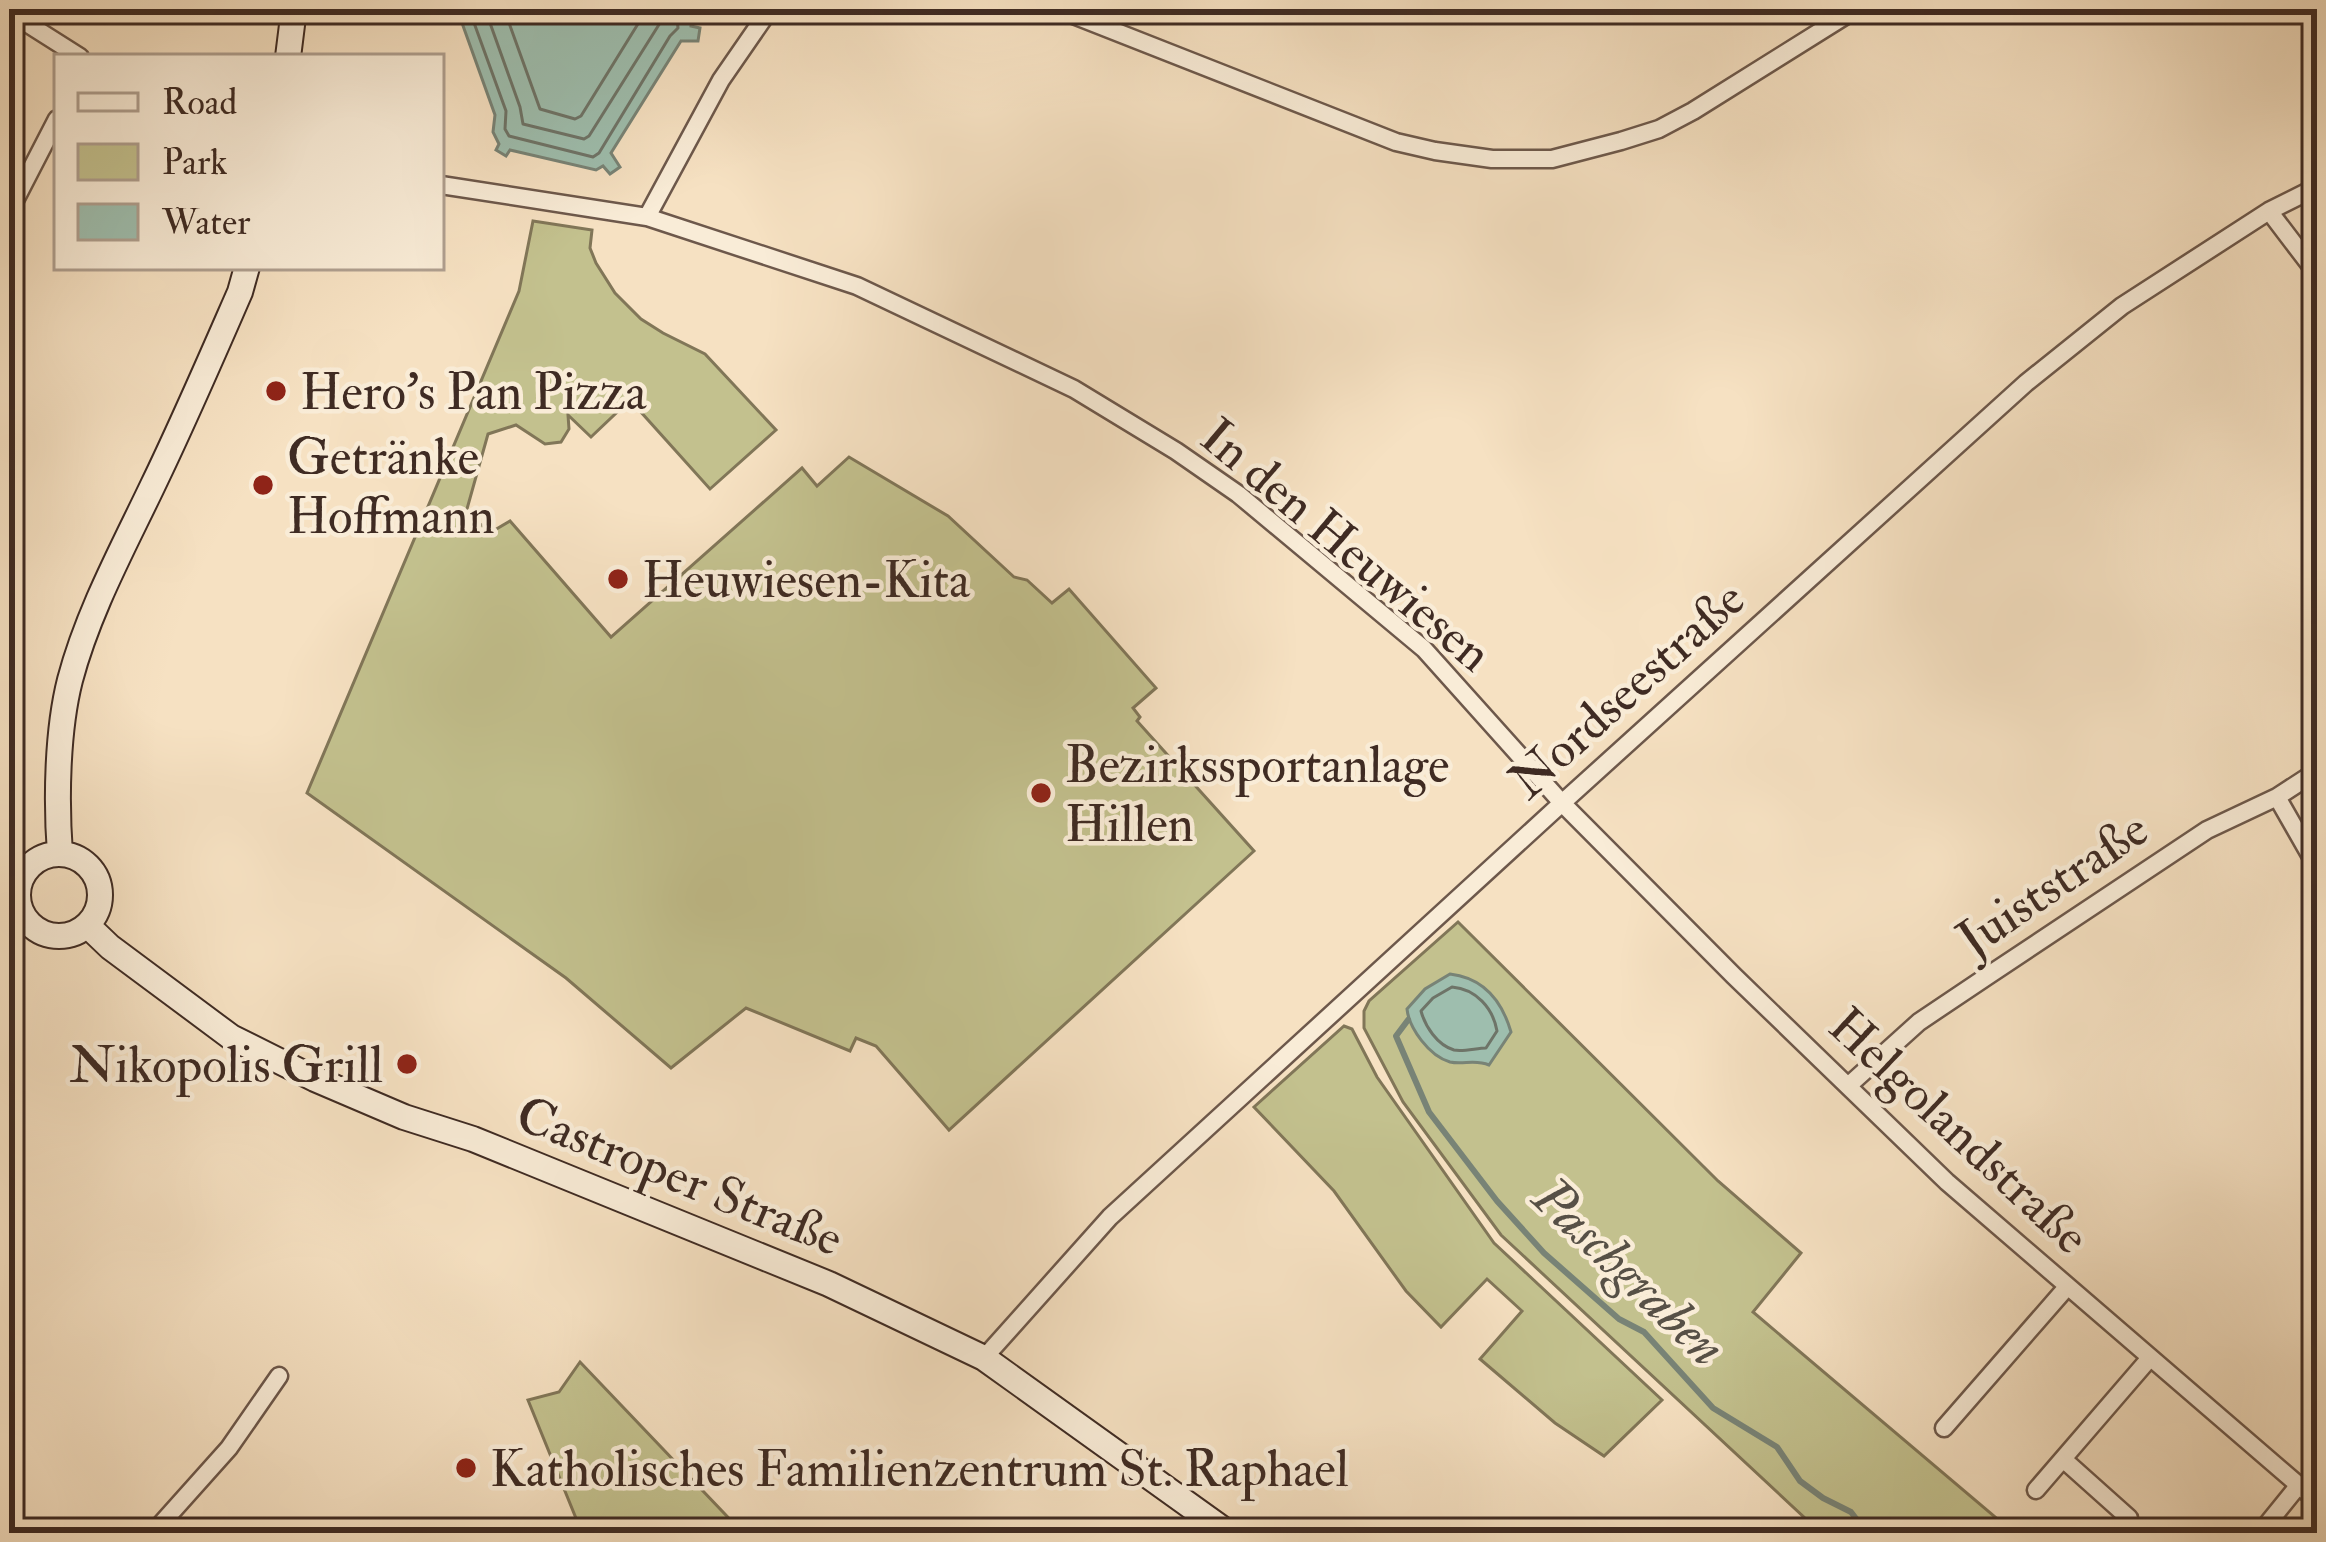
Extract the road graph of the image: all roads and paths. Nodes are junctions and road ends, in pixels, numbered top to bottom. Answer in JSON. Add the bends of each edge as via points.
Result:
{"nodes":[{"id":1,"x":294,"y":9,"type":"edge"},
{"id":2,"x":770,"y":9,"type":"edge"},
{"id":3,"x":1058,"y":9,"type":"edge"},
{"id":4,"x":1856,"y":9,"type":"edge"},
{"id":5,"x":9,"y":12,"type":"edge"},
{"id":6,"x":1098,"y":16,"type":"edge"},
{"id":7,"x":75,"y":54,"type":"edge"},
{"id":8,"x":287,"y":54,"type":"edge"},
{"id":9,"x":54,"y":125,"type":"edge"},
{"id":10,"x":444,"y":184,"type":"edge"},
{"id":11,"x":2317,"y":187,"type":"edge"},
{"id":12,"x":9,"y":212,"type":"edge"},
{"id":13,"x":2269,"y":212,"type":"junction"},
{"id":14,"x":647,"y":217,"type":"junction"},
{"id":15,"x":246,"y":270,"type":"edge"},
{"id":16,"x":2317,"y":274,"type":"edge"},
{"id":17,"x":2317,"y":771,"type":"edge"},
{"id":18,"x":2277,"y":797,"type":"junction"},
{"id":19,"x":1562,"y":802,"type":"junction"},
{"id":20,"x":60,"y":854,"type":"junction"},
{"id":21,"x":2317,"y":867,"type":"edge"},
{"id":22,"x":14,"y":906,"type":"edge"},
{"id":23,"x":87,"y":925,"type":"junction"},
{"id":24,"x":1848,"y":1086,"type":"junction"},
{"id":25,"x":2067,"y":1287,"type":"junction"},
{"id":26,"x":984,"y":1358,"type":"junction"},
{"id":27,"x":2149,"y":1358,"type":"junction"},
{"id":28,"x":279,"y":1376,"type":"dead end"},
{"id":29,"x":1944,"y":1428,"type":"dead end"},
{"id":30,"x":2063,"y":1459,"type":"junction"},
{"id":31,"x":2298,"y":1486,"type":"junction"},
{"id":32,"x":2036,"y":1490,"type":"dead end"},
{"id":33,"x":2317,"y":1501,"type":"edge"},
{"id":34,"x":2129,"y":1518,"type":"dead end"},
{"id":35,"x":153,"y":1533,"type":"edge"},
{"id":36,"x":1228,"y":1533,"type":"edge"},
{"id":37,"x":2260,"y":1533,"type":"edge"}],
"edges":[{"from":1,"to":8,"type":"main road"},
{"from":2,"to":14,"type":"street","via":[[721,80]]},
{"from":3,"to":6,"type":"street"},
{"from":4,"to":6,"type":"street","via":[[1659,129],[1552,159],[1492,159],[1396,142]]},
{"from":5,"to":7,"type":"street"},
{"from":9,"to":12,"type":"street"},
{"from":10,"to":14,"type":"street","name":"In den Heuwiesen"},
{"from":11,"to":13,"type":"street","name":"Nordseestraße"},
{"from":13,"to":16,"type":"street"},
{"from":13,"to":19,"type":"street","name":"Nordseestraße","via":[[2122,306],[2026,382]]},
{"from":14,"to":19,"type":"street","name":"In den Heuwiesen","via":[[857,286],[1074,389],[1176,451],[1424,649]]},
{"from":15,"to":20,"type":"main road","via":[[70,681],[59,760]]},
{"from":17,"to":18,"type":"street","name":"Juiststraße"},
{"from":18,"to":21,"type":"street"},
{"from":18,"to":24,"type":"street","name":"Juiststraße","via":[[2207,830],[1986,976]]},
{"from":19,"to":24,"type":"street","name":"Helgolandstraße"},
{"from":19,"to":26,"type":"street","name":"Nordseestraße","via":[[1110,1217]]},
{"from":20,"to":22,"type":"main road","via":[[27,869]]},
{"from":20,"to":23,"type":"main road","via":[[83,861],[98,880],[99,904]]},
{"from":22,"to":23,"type":"main road","via":[[42,932],[66,935]]},
{"from":23,"to":26,"type":"main road","name":"Castroper Straße","via":[[231,1037],[315,1079],[829,1284]]},
{"from":24,"to":25,"type":"street","name":"Helgolandstraße"},
{"from":25,"to":27,"type":"street","name":"Helgolandstraße"},
{"from":25,"to":29,"type":"street"},
{"from":26,"to":36,"type":"main road","name":"Castroper Straße"},
{"from":27,"to":30,"type":"street"},
{"from":27,"to":31,"type":"street","name":"Helgolandstraße"},
{"from":28,"to":35,"type":"street","via":[[229,1448]]},
{"from":30,"to":32,"type":"street"},
{"from":30,"to":34,"type":"street"},
{"from":31,"to":33,"type":"street","name":"Helgolandstraße"},
{"from":31,"to":37,"type":"street"}]}
